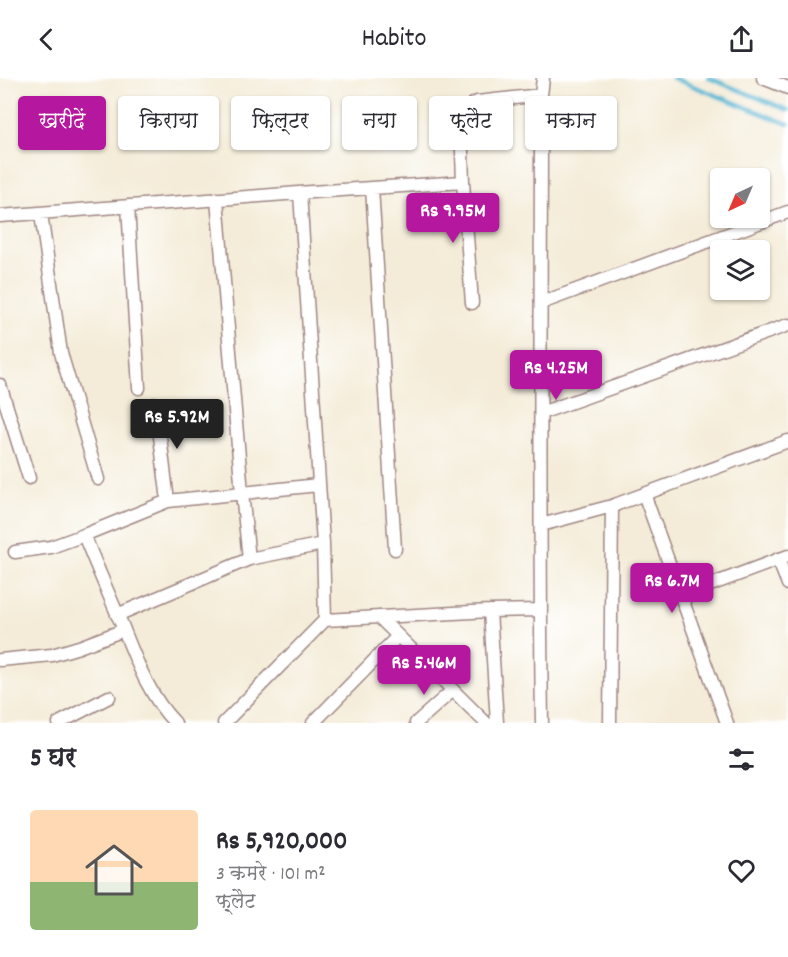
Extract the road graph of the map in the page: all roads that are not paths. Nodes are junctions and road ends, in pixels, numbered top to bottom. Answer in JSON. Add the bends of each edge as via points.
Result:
{"nodes":[{"id":1,"x":543,"y":78,"type":"edge"},
{"id":2,"x":763,"y":78,"type":"edge"},
{"id":3,"x":788,"y":88,"type":"edge"},
{"id":4,"x":541,"y":95,"type":"junction"},
{"id":5,"x":463,"y":182,"type":"junction"},
{"id":6,"x":372,"y":188,"type":"junction"},
{"id":7,"x":300,"y":193,"type":"junction"},
{"id":8,"x":217,"y":199,"type":"junction"},
{"id":9,"x":128,"y":206,"type":"junction"},
{"id":10,"x":788,"y":212,"type":"edge"},
{"id":11,"x":41,"y":214,"type":"junction"},
{"id":12,"x":0,"y":216,"type":"edge"},
{"id":13,"x":472,"y":303,"type":"dead end"},
{"id":14,"x":541,"y":303,"type":"junction"},
{"id":15,"x":788,"y":325,"type":"edge"},
{"id":16,"x":0,"y":385,"type":"edge"},
{"id":17,"x":139,"y":388,"type":"dead end"},
{"id":18,"x":156,"y":404,"type":"dead end"},
{"id":19,"x":541,"y":413,"type":"junction"},
{"id":20,"x":788,"y":441,"type":"edge"},
{"id":21,"x":29,"y":478,"type":"dead end"},
{"id":22,"x":98,"y":479,"type":"dead end"},
{"id":23,"x":318,"y":485,"type":"junction"},
{"id":24,"x":242,"y":493,"type":"junction"},
{"id":25,"x":644,"y":494,"type":"junction"},
{"id":26,"x":168,"y":501,"type":"junction"},
{"id":27,"x":612,"y":506,"type":"junction"},
{"id":28,"x":541,"y":525,"type":"junction"},
{"id":29,"x":84,"y":535,"type":"junction"},
{"id":30,"x":323,"y":544,"type":"junction"},
{"id":31,"x":395,"y":549,"type":"dead end"},
{"id":32,"x":15,"y":552,"type":"dead end"},
{"id":33,"x":783,"y":558,"type":"edge"},
{"id":34,"x":249,"y":559,"type":"junction"},
{"id":35,"x":788,"y":584,"type":"edge"},
{"id":36,"x":681,"y":596,"type":"junction"},
{"id":37,"x":540,"y":610,"type":"junction"},
{"id":38,"x":490,"y":611,"type":"junction"},
{"id":39,"x":117,"y":615,"type":"junction"},
{"id":40,"x":379,"y":617,"type":"junction"},
{"id":41,"x":325,"y":620,"type":"junction"},
{"id":42,"x":124,"y":630,"type":"junction"},
{"id":43,"x":398,"y":636,"type":"junction"},
{"id":44,"x":0,"y":660,"type":"edge"},
{"id":45,"x":453,"y":690,"type":"junction"},
{"id":46,"x":109,"y":697,"type":"dead end"},
{"id":47,"x":59,"y":723,"type":"edge"},
{"id":48,"x":175,"y":723,"type":"edge"},
{"id":49,"x":224,"y":723,"type":"edge"},
{"id":50,"x":313,"y":723,"type":"edge"},
{"id":51,"x":416,"y":723,"type":"edge"},
{"id":52,"x":486,"y":723,"type":"edge"},
{"id":53,"x":497,"y":723,"type":"edge"},
{"id":54,"x":542,"y":723,"type":"edge"},
{"id":55,"x":610,"y":723,"type":"edge"},
{"id":56,"x":727,"y":723,"type":"edge"}],
"edges":[{"from":1,"to":4,"type":"street"},
{"from":2,"to":3,"type":"street"},
{"from":4,"to":5,"type":"street","via":[[468,106],[461,123]]},
{"from":4,"to":14,"type":"street"},
{"from":5,"to":6,"type":"street"},
{"from":5,"to":13,"type":"street"},
{"from":6,"to":7,"type":"street"},
{"from":6,"to":31,"type":"street"},
{"from":7,"to":8,"type":"street"},
{"from":7,"to":23,"type":"street"},
{"from":8,"to":9,"type":"street"},
{"from":8,"to":24,"type":"street"},
{"from":9,"to":11,"type":"street"},
{"from":9,"to":17,"type":"street"},
{"from":10,"to":14,"type":"street"},
{"from":11,"to":12,"type":"street"},
{"from":11,"to":22,"type":"street","via":[[61,353]]},
{"from":14,"to":19,"type":"street"},
{"from":15,"to":19,"type":"street"},
{"from":16,"to":21,"type":"street"},
{"from":18,"to":26,"type":"street"},
{"from":19,"to":28,"type":"street"},
{"from":20,"to":25,"type":"street"},
{"from":23,"to":24,"type":"street"},
{"from":23,"to":30,"type":"street"},
{"from":24,"to":26,"type":"street"},
{"from":24,"to":34,"type":"street"},
{"from":25,"to":27,"type":"street"},
{"from":25,"to":36,"type":"street"},
{"from":26,"to":29,"type":"street"},
{"from":27,"to":28,"type":"street"},
{"from":27,"to":55,"type":"street"},
{"from":28,"to":37,"type":"street"},
{"from":29,"to":32,"type":"street","via":[[51,547]]},
{"from":29,"to":39,"type":"street"},
{"from":30,"to":34,"type":"street"},
{"from":30,"to":41,"type":"street"},
{"from":33,"to":35,"type":"street"},
{"from":33,"to":36,"type":"street"},
{"from":34,"to":39,"type":"street"},
{"from":36,"to":56,"type":"street"},
{"from":37,"to":38,"type":"street"},
{"from":37,"to":54,"type":"street"},
{"from":38,"to":40,"type":"street"},
{"from":38,"to":53,"type":"street"},
{"from":39,"to":42,"type":"street"},
{"from":40,"to":41,"type":"street"},
{"from":40,"to":43,"type":"street"},
{"from":41,"to":49,"type":"street"},
{"from":42,"to":44,"type":"street","via":[[52,655]]},
{"from":42,"to":48,"type":"street","via":[[150,689]]},
{"from":43,"to":45,"type":"street"},
{"from":43,"to":50,"type":"street"},
{"from":45,"to":51,"type":"street"},
{"from":45,"to":52,"type":"street"},
{"from":46,"to":47,"type":"street"}]}
